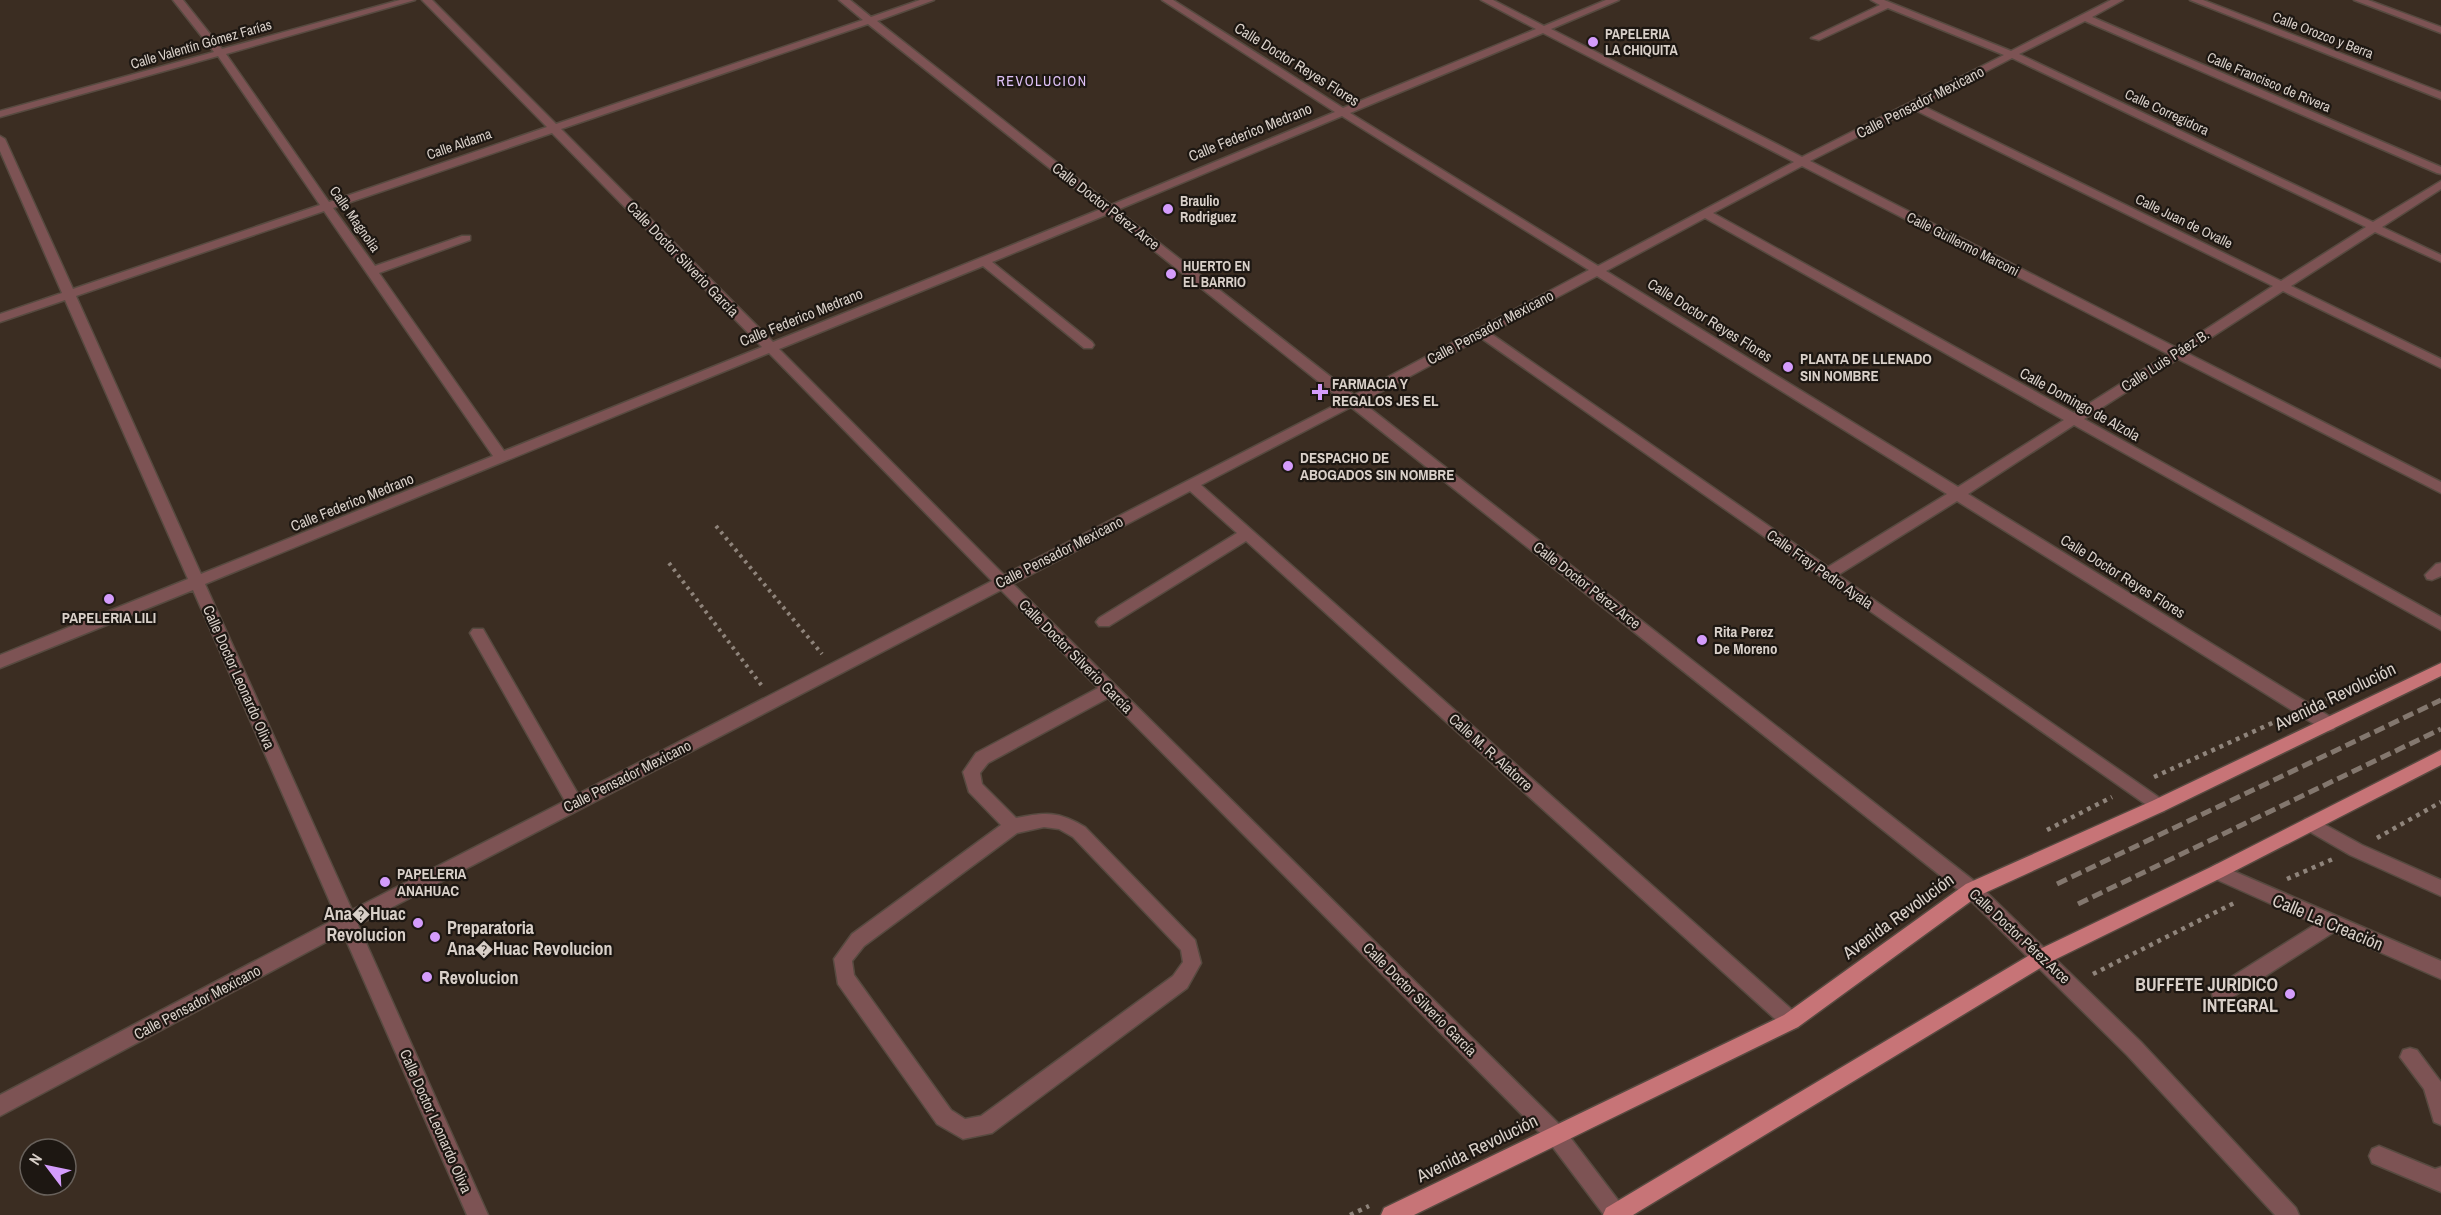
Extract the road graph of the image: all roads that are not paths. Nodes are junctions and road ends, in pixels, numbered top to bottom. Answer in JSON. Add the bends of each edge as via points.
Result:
{"nodes":[{"id":1,"x":178,"y":0,"type":"edge"},
{"id":2,"x":410,"y":0,"type":"edge"},
{"id":3,"x":427,"y":0,"type":"edge"},
{"id":4,"x":844,"y":0,"type":"edge"},
{"id":5,"x":928,"y":0,"type":"edge"},
{"id":6,"x":1167,"y":0,"type":"edge"},
{"id":7,"x":1486,"y":0,"type":"edge"},
{"id":8,"x":1614,"y":0,"type":"edge"},
{"id":9,"x":1876,"y":0,"type":"edge"},
{"id":10,"x":2118,"y":0,"type":"edge"},
{"id":11,"x":2195,"y":0,"type":"edge"},
{"id":12,"x":2359,"y":0,"type":"edge"},
{"id":13,"x":1887,"y":5,"type":"junction"},
{"id":14,"x":2086,"y":18,"type":"junction"},
{"id":15,"x":870,"y":20,"type":"junction"},
{"id":16,"x":1543,"y":29,"type":"junction"},
{"id":17,"x":2441,"y":30,"type":"edge"},
{"id":18,"x":1816,"y":38,"type":"dead end"},
{"id":19,"x":220,"y":53,"type":"junction"},
{"id":20,"x":2013,"y":55,"type":"junction"},
{"id":21,"x":2441,"y":96,"type":"edge"},
{"id":22,"x":1914,"y":105,"type":"junction"},
{"id":23,"x":1342,"y":112,"type":"junction"},
{"id":24,"x":0,"y":114,"type":"edge"},
{"id":25,"x":554,"y":127,"type":"junction"},
{"id":26,"x":0,"y":139,"type":"edge"},
{"id":27,"x":1801,"y":162,"type":"junction"},
{"id":28,"x":2441,"y":171,"type":"edge"},
{"id":29,"x":2441,"y":184,"type":"edge"},
{"id":30,"x":328,"y":206,"type":"junction"},
{"id":31,"x":1108,"y":208,"type":"junction"},
{"id":32,"x":1704,"y":213,"type":"junction"},
{"id":33,"x":2374,"y":227,"type":"junction"},
{"id":34,"x":466,"y":238,"type":"dead end"},
{"id":35,"x":2441,"y":259,"type":"edge"},
{"id":36,"x":984,"y":261,"type":"junction"},
{"id":37,"x":1598,"y":270,"type":"junction"},
{"id":38,"x":373,"y":271,"type":"junction"},
{"id":39,"x":2281,"y":286,"type":"junction"},
{"id":40,"x":69,"y":295,"type":"junction"},
{"id":41,"x":0,"y":318,"type":"edge"},
{"id":42,"x":1481,"y":332,"type":"junction"},
{"id":43,"x":1088,"y":345,"type":"dead end"},
{"id":44,"x":770,"y":348,"type":"junction"},
{"id":45,"x":2178,"y":353,"type":"junction"},
{"id":46,"x":2441,"y":364,"type":"edge"},
{"id":47,"x":1353,"y":401,"type":"junction"},
{"id":48,"x":2074,"y":419,"type":"junction"},
{"id":49,"x":502,"y":458,"type":"junction"},
{"id":50,"x":1191,"y":484,"type":"junction"},
{"id":51,"x":2441,"y":488,"type":"edge"},
{"id":52,"x":1959,"y":493,"type":"junction"},
{"id":53,"x":1247,"y":534,"type":"junction"},
{"id":54,"x":1828,"y":574,"type":"junction"},
{"id":55,"x":1002,"y":582,"type":"junction"},
{"id":56,"x":197,"y":584,"type":"junction"},
{"id":57,"x":1104,"y":622,"type":"dead end"},
{"id":58,"x":2441,"y":624,"type":"edge"},
{"id":59,"x":478,"y":633,"type":"dead end"},
{"id":60,"x":0,"y":662,"type":"edge"},
{"id":61,"x":2441,"y":669,"type":"edge"},
{"id":62,"x":1110,"y":689,"type":"junction"},
{"id":63,"x":2328,"y":724,"type":"junction"},
{"id":64,"x":2441,"y":757,"type":"edge"},
{"id":65,"x":575,"y":803,"type":"junction"},
{"id":66,"x":2158,"y":806,"type":"junction"},
{"id":67,"x":2311,"y":824,"type":"junction"},
{"id":68,"x":1013,"y":826,"type":"junction"},
{"id":69,"x":2217,"y":872,"type":"junction"},
{"id":70,"x":2441,"y":888,"type":"edge"},
{"id":71,"x":1972,"y":890,"type":"junction"},
{"id":72,"x":348,"y":921,"type":"junction"},
{"id":73,"x":2333,"y":923,"type":"junction"},
{"id":74,"x":2044,"y":956,"type":"junction"},
{"id":75,"x":2441,"y":970,"type":"edge"},
{"id":76,"x":2221,"y":994,"type":"dead end"},
{"id":77,"x":1791,"y":1021,"type":"junction"},
{"id":78,"x":2410,"y":1057,"type":"dead end"},
{"id":79,"x":0,"y":1106,"type":"edge"},
{"id":80,"x":2441,"y":1115,"type":"edge"},
{"id":81,"x":1556,"y":1135,"type":"junction"},
{"id":82,"x":2379,"y":1156,"type":"dead end"},
{"id":83,"x":2441,"y":1177,"type":"edge"},
{"id":84,"x":478,"y":1215,"type":"edge"},
{"id":85,"x":1390,"y":1215,"type":"edge"},
{"id":86,"x":1615,"y":1215,"type":"edge"},
{"id":87,"x":2289,"y":1215,"type":"edge"}],
"edges":[{"from":1,"to":19,"type":"street","name":"Calle Magnolia"},
{"from":2,"to":19,"type":"street","name":"Calle Valentín Gómez Farías"},
{"from":3,"to":25,"type":"street","name":"Calle Doctor Silverio García"},
{"from":4,"to":15,"type":"street","name":"Calle Doctor Pérez Arce"},
{"from":5,"to":15,"type":"street","name":"Calle Aldama"},
{"from":6,"to":23,"type":"street","name":"Calle Doctor Reyes Flores"},
{"from":7,"to":16,"type":"street","name":"Calle Guillermo Marconi"},
{"from":8,"to":16,"type":"street","name":"Calle Federico Medrano"},
{"from":9,"to":13,"type":"street","name":"Calle Corregidora"},
{"from":10,"to":14,"type":"street","name":"Calle Pensador Mexicano"},
{"from":11,"to":21,"type":"street","name":"Calle Orozco y Berra"},
{"from":12,"to":17,"type":"street"},
{"from":13,"to":18,"type":"street"},
{"from":13,"to":20,"type":"street","name":"Calle Corregidora"},
{"from":14,"to":20,"type":"street","name":"Calle Pensador Mexicano"},
{"from":14,"to":28,"type":"street","name":"Calle Francisco de Rivera"},
{"from":15,"to":25,"type":"street","name":"Calle Aldama"},
{"from":15,"to":31,"type":"street","name":"Calle Doctor Pérez Arce"},
{"from":16,"to":23,"type":"street","name":"Calle Federico Medrano"},
{"from":16,"to":27,"type":"street","name":"Calle Guillermo Marconi"},
{"from":19,"to":24,"type":"street","name":"Calle Valentín Gómez Farías"},
{"from":19,"to":30,"type":"street","name":"Calle Magnolia"},
{"from":20,"to":22,"type":"street","name":"Calle Pensador Mexicano"},
{"from":20,"to":33,"type":"street","name":"Calle Corregidora"},
{"from":22,"to":27,"type":"street","name":"Calle Pensador Mexicano"},
{"from":22,"to":39,"type":"street","name":"Calle Juan de Ovalle"},
{"from":23,"to":31,"type":"street","name":"Calle Federico Medrano"},
{"from":23,"to":37,"type":"street","name":"Calle Doctor Reyes Flores"},
{"from":25,"to":30,"type":"street","name":"Calle Aldama"},
{"from":25,"to":44,"type":"street","name":"Calle Doctor Silverio García"},
{"from":26,"to":40,"type":"street","name":"Calle Doctor Leonardo Oliva"},
{"from":27,"to":32,"type":"street","name":"Calle Pensador Mexicano"},
{"from":27,"to":45,"type":"street","name":"Calle Guillermo Marconi"},
{"from":29,"to":33,"type":"street","name":"Calle Luis Páez B."},
{"from":30,"to":38,"type":"street","name":"Calle Magnolia"},
{"from":30,"to":40,"type":"street","name":"Calle Aldama"},
{"from":31,"to":36,"type":"street","name":"Calle Federico Medrano"},
{"from":31,"to":47,"type":"street","name":"Calle Doctor Pérez Arce"},
{"from":32,"to":37,"type":"street","name":"Calle Pensador Mexicano"},
{"from":32,"to":48,"type":"street","name":"Calle Domingo de Alzola"},
{"from":33,"to":35,"type":"street","name":"Calle Corregidora"},
{"from":33,"to":39,"type":"street","name":"Calle Luis Páez B."},
{"from":34,"to":38,"type":"street"},
{"from":36,"to":43,"type":"street"},
{"from":36,"to":44,"type":"street","name":"Calle Federico Medrano"},
{"from":37,"to":42,"type":"street","name":"Calle Pensador Mexicano"},
{"from":37,"to":52,"type":"street","name":"Calle Doctor Reyes Flores"},
{"from":38,"to":49,"type":"street","name":"Calle Magnolia"},
{"from":39,"to":45,"type":"street","name":"Calle Luis Páez B."},
{"from":39,"to":46,"type":"street","name":"Calle Juan de Ovalle"},
{"from":40,"to":41,"type":"street","name":"Calle Aldama"},
{"from":40,"to":56,"type":"street","name":"Calle Doctor Leonardo Oliva"},
{"from":42,"to":47,"type":"street","name":"Calle Pensador Mexicano"},
{"from":42,"to":54,"type":"street","name":"Calle Fray Pedro Ayala"},
{"from":44,"to":49,"type":"street","name":"Calle Federico Medrano"},
{"from":44,"to":55,"type":"street","name":"Calle Doctor Silverio García"},
{"from":45,"to":48,"type":"street","name":"Calle Luis Páez B."},
{"from":45,"to":51,"type":"street","name":"Calle Guillermo Marconi"},
{"from":47,"to":50,"type":"street","name":"Calle Pensador Mexicano"},
{"from":47,"to":71,"type":"street","name":"Calle Doctor Pérez Arce"},
{"from":48,"to":52,"type":"street","name":"Calle Luis Páez B."},
{"from":48,"to":58,"type":"street","name":"Calle Domingo de Alzola"},
{"from":49,"to":56,"type":"street","name":"Calle Federico Medrano"},
{"from":50,"to":53,"type":"street","name":"Calle M. R. Alatorre"},
{"from":50,"to":55,"type":"street","name":"Calle Pensador Mexicano"},
{"from":52,"to":54,"type":"street","name":"Calle Luis Páez B."},
{"from":52,"to":63,"type":"street","name":"Calle Doctor Reyes Flores"},
{"from":53,"to":57,"type":"street"},
{"from":53,"to":77,"type":"street","name":"Calle M. R. Alatorre"},
{"from":54,"to":66,"type":"street","name":"Calle Fray Pedro Ayala"},
{"from":55,"to":62,"type":"street","name":"Calle Doctor Silverio García"},
{"from":55,"to":65,"type":"street","name":"Calle Pensador Mexicano"},
{"from":56,"to":60,"type":"street","name":"Calle Federico Medrano"},
{"from":56,"to":72,"type":"street","name":"Calle Doctor Leonardo Oliva"},
{"from":59,"to":65,"type":"street"},
{"from":61,"to":63,"type":"main road","name":"Avenida Revolución"},
{"from":62,"to":68,"type":"street","via":[[982,758],[971,772],[975,787]]},
{"from":62,"to":81,"type":"street","name":"Calle Doctor Silverio García"},
{"from":63,"to":66,"type":"main road","name":"Avenida Revolución"},
{"from":64,"to":67,"type":"main road"},
{"from":65,"to":72,"type":"street","name":"Calle Pensador Mexicano"},
{"from":66,"to":71,"type":"main road","name":"Avenida Revolución"},
{"from":67,"to":69,"type":"main road"},
{"from":67,"to":70,"type":"street","via":[[2356,850]]},
{"from":68,"to":68,"type":"street","via":[[858,940],[843,959],[845,978],[944,1117],[963,1130],[985,1126],[1180,982],[1192,963],[1189,946],[1079,832],[1062,822],[1044,820]]},
{"from":69,"to":73,"type":"street","name":"Calle La Creación"},
{"from":69,"to":74,"type":"main road"},
{"from":71,"to":74,"type":"street","name":"Calle Doctor Pérez Arce"},
{"from":71,"to":77,"type":"main road","name":"Avenida Revolución"},
{"from":72,"to":79,"type":"street","name":"Calle Pensador Mexicano"},
{"from":72,"to":84,"type":"street","name":"Calle Doctor Leonardo Oliva"},
{"from":73,"to":75,"type":"street","name":"Calle La Creación"},
{"from":73,"to":76,"type":"street"},
{"from":74,"to":86,"type":"main road"},
{"from":74,"to":87,"type":"street","name":"Calle Doctor Pérez Arce"},
{"from":77,"to":81,"type":"main road","name":"Avenida Revolución"},
{"from":78,"to":80,"type":"street","via":[[2432,1084]]},
{"from":81,"to":85,"type":"main road","name":"Avenida Revolución"},
{"from":81,"to":86,"type":"street","name":"Calle Doctor Silverio García"},
{"from":82,"to":83,"type":"street","via":[[2441,1182]]}]}
